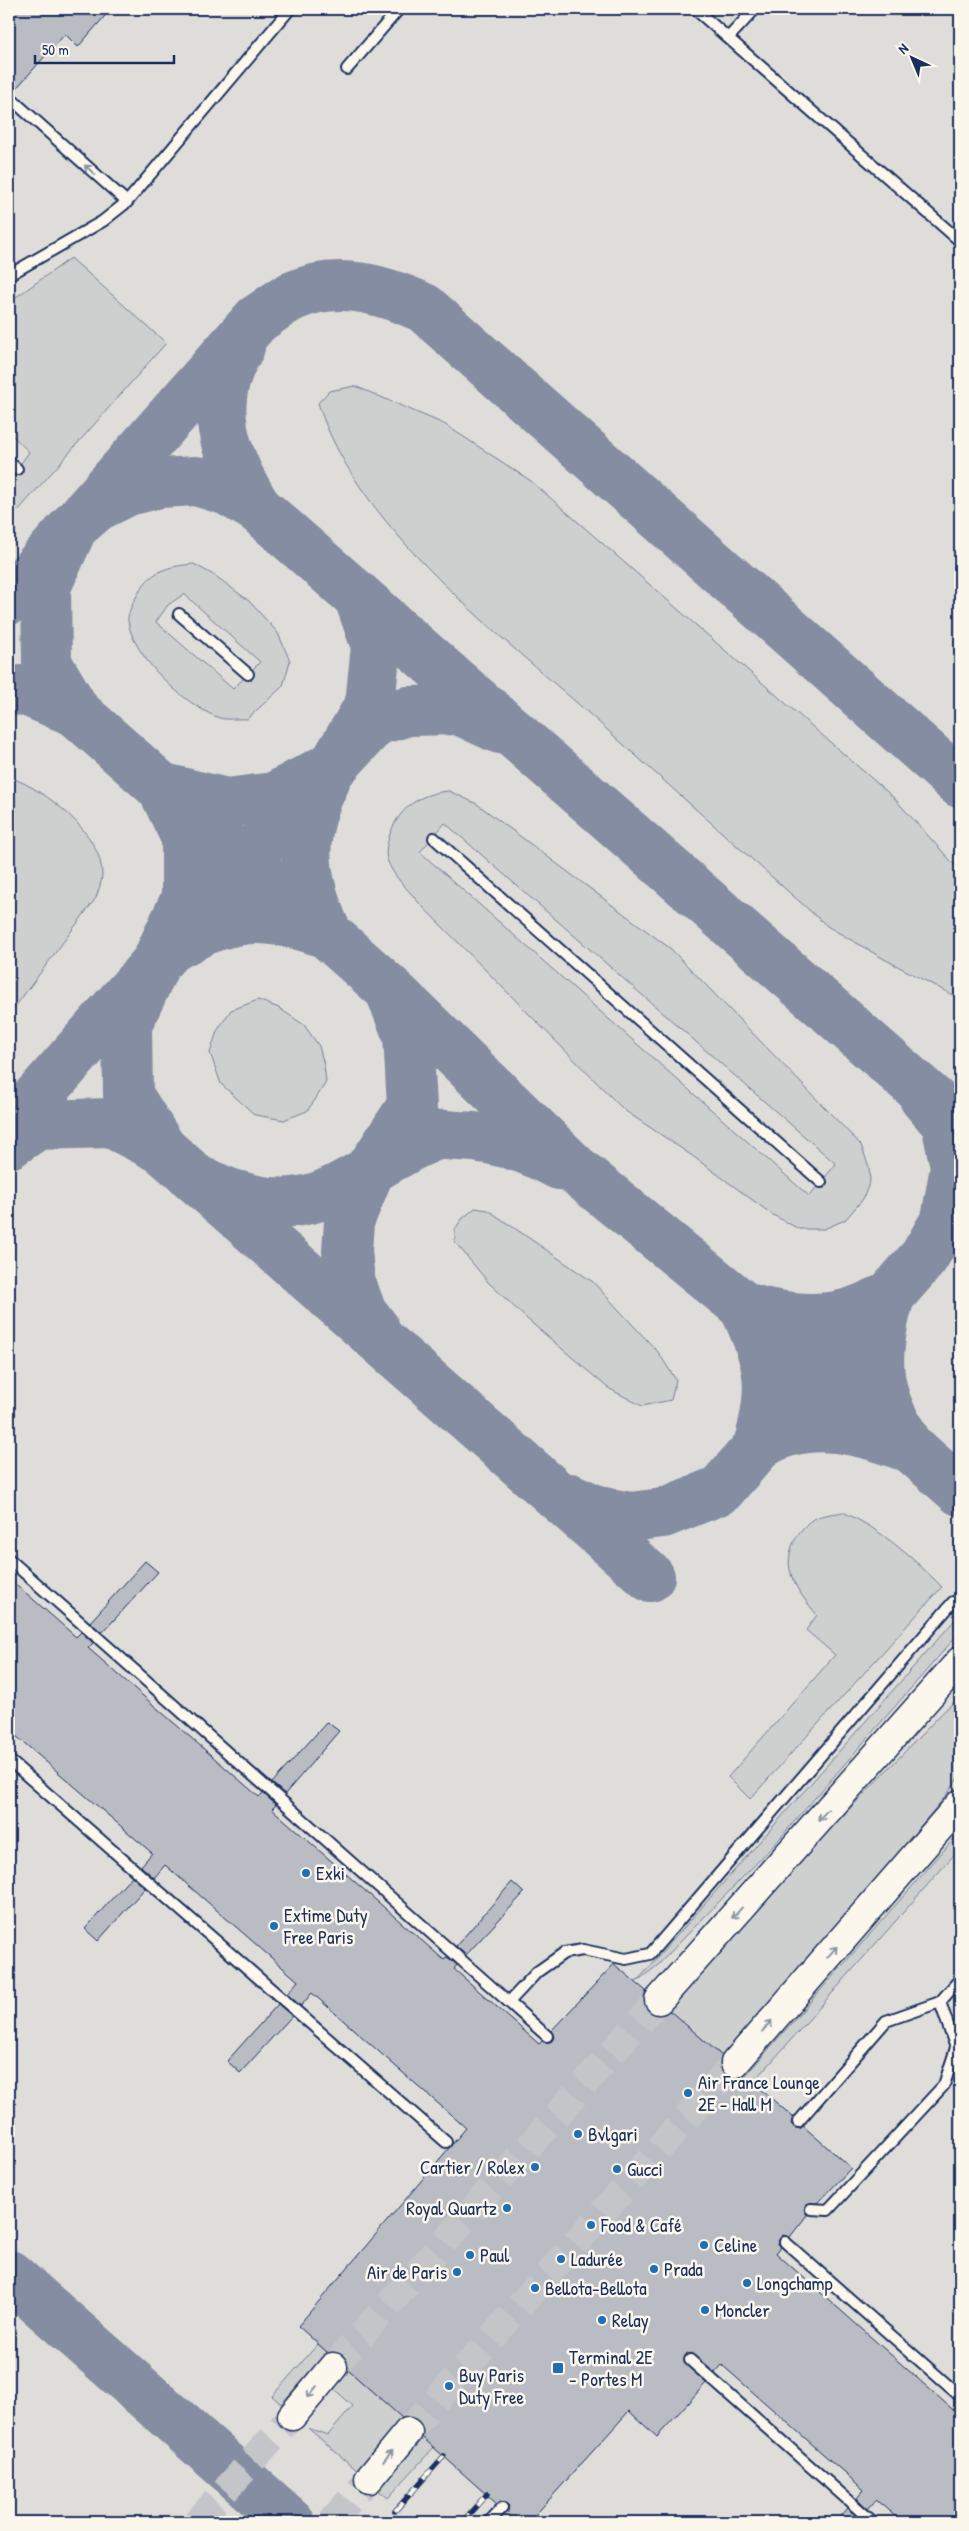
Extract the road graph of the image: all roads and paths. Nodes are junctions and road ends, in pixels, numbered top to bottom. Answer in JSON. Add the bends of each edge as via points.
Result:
{"nodes":[{"id":1,"x":290,"y":9,"type":"edge"},
{"id":2,"x":399,"y":9,"type":"edge"},
{"id":3,"x":695,"y":9,"type":"edge"},
{"id":4,"x":755,"y":9,"type":"edge"},
{"id":5,"x":728,"y":37,"type":"junction"},
{"id":6,"x":347,"y":69,"type":"dead end"},
{"id":7,"x":9,"y":97,"type":"edge"},
{"id":8,"x":127,"y":202,"type":"junction"},
{"id":9,"x":960,"y":242,"type":"edge"},
{"id":10,"x":9,"y":275,"type":"edge"},
{"id":11,"x":9,"y":462,"type":"edge"},
{"id":12,"x":17,"y":469,"type":"dead end"},
{"id":13,"x":179,"y":614,"type":"dead end"},
{"id":14,"x":248,"y":674,"type":"dead end"},
{"id":15,"x":434,"y":838,"type":"dead end"},
{"id":16,"x":821,"y":1182,"type":"dead end"},
{"id":17,"x":9,"y":1559,"type":"edge"},
{"id":18,"x":953,"y":1602,"type":"dead end"},
{"id":19,"x":960,"y":1661,"type":"edge"},
{"id":20,"x":960,"y":1689,"type":"edge"},
{"id":21,"x":9,"y":1760,"type":"edge"},
{"id":22,"x":847,"y":1789,"type":"junction"},
{"id":23,"x":958,"y":1804,"type":"edge"},
{"id":24,"x":960,"y":1979,"type":"edge"},
{"id":25,"x":659,"y":2000,"type":"tunnel mouth"},
{"id":26,"x":509,"y":2002,"type":"junction"},
{"id":27,"x":940,"y":2002,"type":"junction"},
{"id":28,"x":547,"y":2036,"type":"dead end"},
{"id":29,"x":735,"y":2063,"type":"tunnel mouth"},
{"id":30,"x":798,"y":2122,"type":"dead end"},
{"id":31,"x":446,"y":2142,"type":"dead end"},
{"id":32,"x":811,"y":2210,"type":"dead end"},
{"id":33,"x":785,"y":2242,"type":"dead end"},
{"id":34,"x":690,"y":2360,"type":"dead end"},
{"id":35,"x":333,"y":2367,"type":"tunnel mouth"},
{"id":36,"x":960,"y":2396,"type":"edge"},
{"id":37,"x":292,"y":2416,"type":"tunnel mouth"},
{"id":38,"x":408,"y":2432,"type":"tunnel mouth"},
{"id":39,"x":369,"y":2479,"type":"tunnel mouth"},
{"id":40,"x":502,"y":2508,"type":"dead end"},
{"id":41,"x":489,"y":2522,"type":"edge"},
{"id":42,"x":873,"y":2522,"type":"edge"}],
"edges":[{"from":1,"to":8,"type":"lane"},
{"from":2,"to":6,"type":"lane"},
{"from":3,"to":5,"type":"lane"},
{"from":4,"to":5,"type":"lane"},
{"from":5,"to":9,"type":"lane"},
{"from":8,"to":7,"type":"lane","one_way":true},
{"from":8,"to":10,"type":"lane","via":[[103,221]]},
{"from":11,"to":12,"type":"lane"},
{"from":13,"to":14,"type":"lane"},
{"from":15,"to":16,"type":"lane"},
{"from":17,"to":26,"type":"lane"},
{"from":18,"to":26,"type":"lane","via":[[650,1954],[626,1960],[582,1950],[564,1953],[537,1972]]},
{"from":19,"to":22,"type":"main road"},
{"from":20,"to":22,"type":"main road"},
{"from":21,"to":31,"type":"lane"},
{"from":22,"to":25,"type":"main road","one_way":true},
{"from":29,"to":23,"type":"main road","one_way":true},
{"from":24,"to":27,"type":"lane"},
{"from":26,"to":28,"type":"lane"},
{"from":27,"to":30,"type":"lane","via":[[886,2021]]},
{"from":27,"to":32,"type":"lane","via":[[956,2048],[944,2085],[828,2210]]},
{"from":33,"to":36,"type":"lane"},
{"from":34,"to":42,"type":"lane"},
{"from":35,"to":37,"type":"main road","one_way":true},
{"from":39,"to":38,"type":"main road","one_way":true},
{"from":40,"to":41,"type":"lane"}]}
